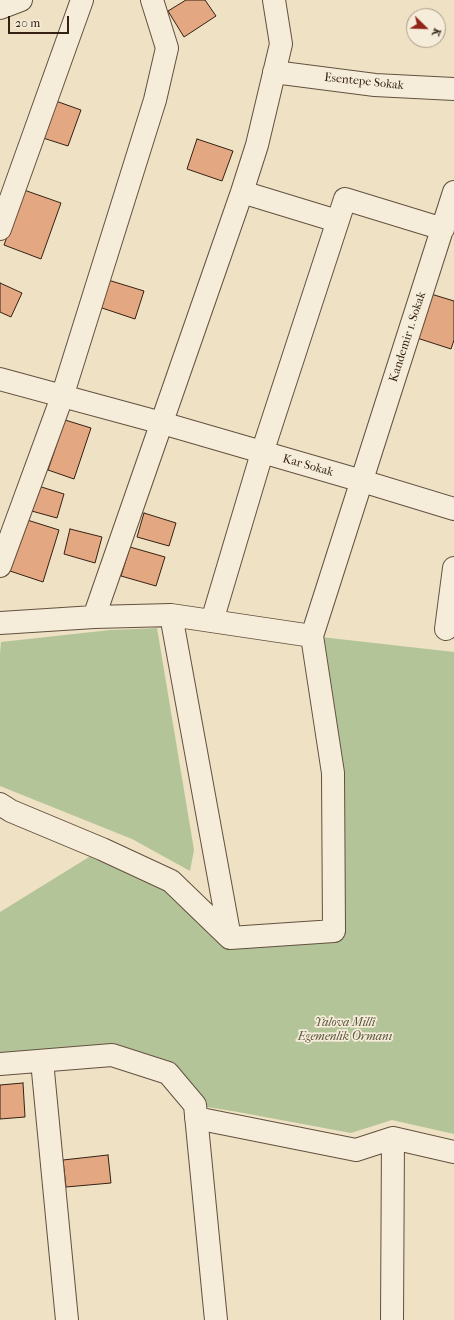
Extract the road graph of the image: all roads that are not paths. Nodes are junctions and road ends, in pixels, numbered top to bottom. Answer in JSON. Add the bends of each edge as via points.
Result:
{"nodes":[{"id":1,"x":82,"y":0,"type":"edge"},
{"id":2,"x":152,"y":0,"type":"edge"},
{"id":3,"x":274,"y":0,"type":"edge"},
{"id":4,"x":274,"y":72,"type":"junction"},
{"id":5,"x":454,"y":89,"type":"edge"},
{"id":6,"x":242,"y":192,"type":"junction"},
{"id":7,"x":454,"y":192,"type":"edge"},
{"id":8,"x":337,"y":222,"type":"junction"},
{"id":9,"x":0,"y":229,"type":"edge"},
{"id":10,"x":443,"y":229,"type":"junction"},
{"id":11,"x":0,"y":379,"type":"edge"},
{"id":12,"x":62,"y":397,"type":"junction"},
{"id":13,"x":162,"y":423,"type":"junction"},
{"id":14,"x":262,"y":453,"type":"junction"},
{"id":15,"x":362,"y":481,"type":"junction"},
{"id":16,"x":454,"y":509,"type":"edge"},
{"id":17,"x":0,"y":566,"type":"edge"},
{"id":18,"x":454,"y":568,"type":"edge"},
{"id":19,"x":171,"y":615,"type":"junction"},
{"id":20,"x":94,"y":617,"type":"junction"},
{"id":21,"x":212,"y":621,"type":"junction"},
{"id":22,"x":0,"y":623,"type":"edge"},
{"id":23,"x":446,"y":629,"type":"dead end"},
{"id":24,"x":312,"y":636,"type":"junction"},
{"id":25,"x":0,"y":804,"type":"edge"},
{"id":26,"x":230,"y":938,"type":"junction"},
{"id":27,"x":42,"y":1061,"type":"junction"},
{"id":28,"x":0,"y":1064,"type":"edge"},
{"id":29,"x":196,"y":1118,"type":"junction"},
{"id":30,"x":393,"y":1138,"type":"junction"},
{"id":31,"x":454,"y":1152,"type":"edge"},
{"id":32,"x":67,"y":1320,"type":"edge"},
{"id":33,"x":216,"y":1320,"type":"edge"},
{"id":34,"x":392,"y":1320,"type":"edge"}],
"edges":[{"from":1,"to":9,"type":"street"},
{"from":2,"to":12,"type":"street","via":[[167,48],[155,100]]},
{"from":3,"to":4,"type":"street","via":[[281,44]]},
{"from":4,"to":5,"type":"street","name":"Esentepe Sokak","via":[[375,85]]},
{"from":4,"to":6,"type":"street","via":[[257,145]]},
{"from":6,"to":8,"type":"street"},
{"from":6,"to":13,"type":"street"},
{"from":7,"to":10,"type":"street","name":"Kandemir 1. Sokak"},
{"from":8,"to":10,"type":"street","via":[[345,199]]},
{"from":8,"to":14,"type":"street"},
{"from":10,"to":15,"type":"street","name":"Kandemir 1. Sokak"},
{"from":11,"to":12,"type":"street","name":"Kar Sokak"},
{"from":12,"to":13,"type":"street","name":"Kar Sokak"},
{"from":12,"to":17,"type":"street"},
{"from":13,"to":14,"type":"street","name":"Kar Sokak"},
{"from":13,"to":20,"type":"street"},
{"from":14,"to":15,"type":"street","name":"Kar Sokak"},
{"from":14,"to":21,"type":"street"},
{"from":15,"to":16,"type":"street","name":"Kar Sokak"},
{"from":15,"to":24,"type":"street","name":"Kandemir 1. Sokak"},
{"from":18,"to":23,"type":"street"},
{"from":19,"to":20,"type":"street"},
{"from":19,"to":21,"type":"street"},
{"from":19,"to":26,"type":"street"},
{"from":20,"to":22,"type":"street"},
{"from":21,"to":24,"type":"street"},
{"from":24,"to":26,"type":"street","via":[[334,773],[334,931]]},
{"from":25,"to":26,"type":"street","via":[[171,881]]},
{"from":27,"to":28,"type":"street"},
{"from":27,"to":29,"type":"street","via":[[112,1056],[168,1072],[195,1105]]},
{"from":27,"to":32,"type":"street"},
{"from":29,"to":30,"type":"street","via":[[356,1150]]},
{"from":29,"to":33,"type":"street"},
{"from":30,"to":31,"type":"street"},
{"from":30,"to":34,"type":"street"}]}
